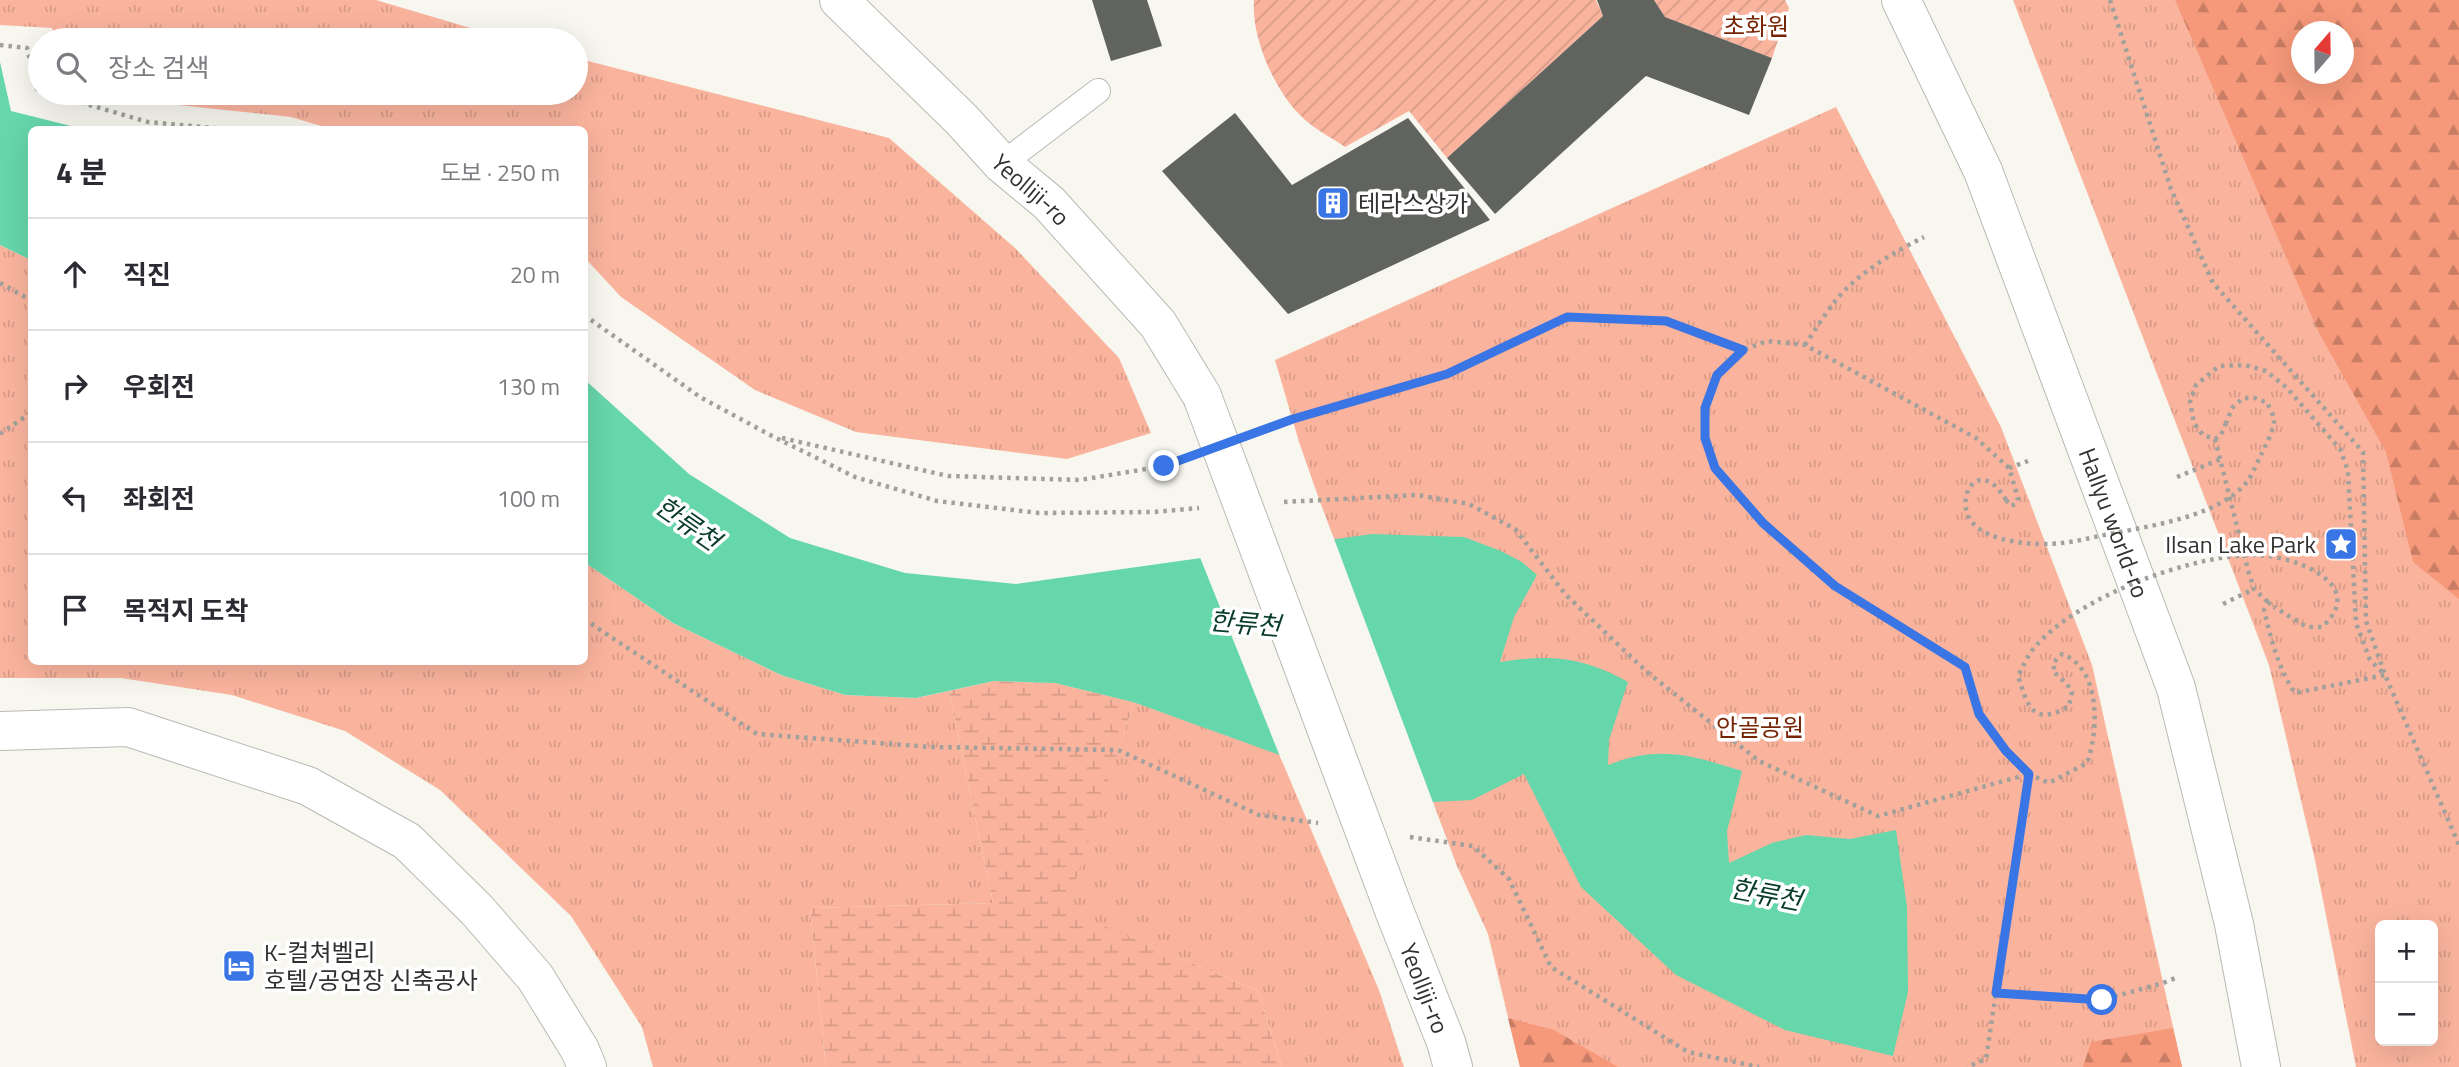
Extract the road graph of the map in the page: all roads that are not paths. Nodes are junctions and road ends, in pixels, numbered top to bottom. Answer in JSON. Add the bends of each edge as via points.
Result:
{"nodes":[{"id":1,"x":839,"y":0,"type":"edge"},
{"id":2,"x":1902,"y":0,"type":"edge"},
{"id":3,"x":1098,"y":90,"type":"dead end"},
{"id":4,"x":1002,"y":164,"type":"junction"},
{"id":5,"x":0,"y":731,"type":"edge"},
{"id":6,"x":587,"y":1067,"type":"edge"},
{"id":7,"x":1453,"y":1067,"type":"edge"},
{"id":8,"x":2261,"y":1067,"type":"edge"}],
"edges":[{"from":1,"to":4,"type":"street","name":"Yeolliji-ro"},
{"from":2,"to":8,"type":"street","name":"Hallyu world-ro","via":[[1983,171],[2176,688],[2234,924]]},
{"from":3,"to":4,"type":"lane"},
{"from":4,"to":7,"type":"street","name":"Yeolliji-ro","bridge":true,"via":[[1049,203],[1158,324],[1202,396]]},
{"from":5,"to":6,"type":"street","via":[[128,727],[308,786],[407,841],[477,910],[535,977]]}]}
